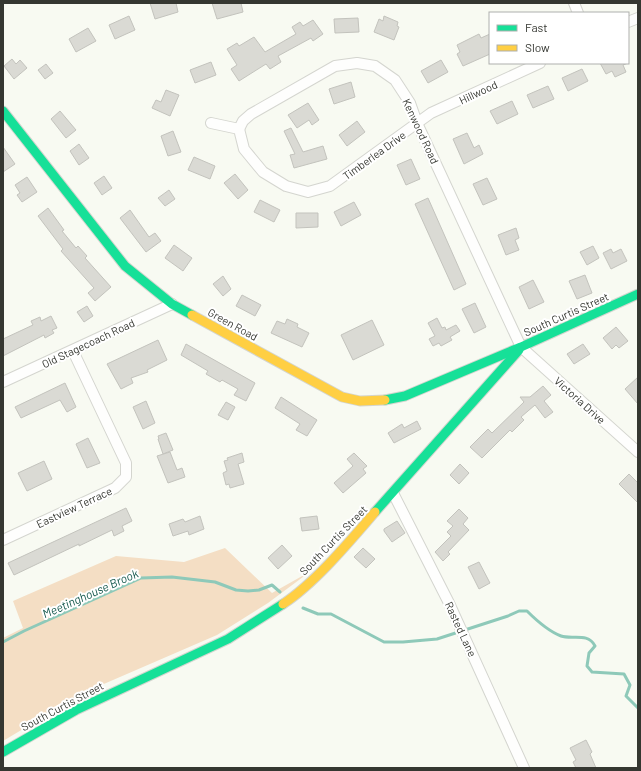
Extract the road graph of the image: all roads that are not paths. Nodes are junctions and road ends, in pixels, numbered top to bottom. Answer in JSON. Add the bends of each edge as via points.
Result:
{"nodes":[{"id":1,"x":538,"y":64,"type":"edge"},
{"id":2,"x":3,"y":111,"type":"edge"},
{"id":3,"x":211,"y":123,"type":"dead end"},
{"id":4,"x":417,"y":123,"type":"junction"},
{"id":5,"x":239,"y":129,"type":"junction"},
{"id":6,"x":638,"y":294,"type":"edge"},
{"id":7,"x":172,"y":304,"type":"junction"},
{"id":8,"x":521,"y":347,"type":"junction"},
{"id":9,"x":73,"y":351,"type":"junction"},
{"id":10,"x":3,"y":382,"type":"edge"},
{"id":11,"x":638,"y":452,"type":"edge"},
{"id":12,"x":393,"y":493,"type":"junction"},
{"id":13,"x":3,"y":540,"type":"edge"},
{"id":14,"x":3,"y":752,"type":"edge"},
{"id":15,"x":524,"y":768,"type":"edge"}],
"edges":[{"from":1,"to":4,"type":"street","name":"Hillwood","via":[[431,113]]},
{"from":2,"to":7,"type":"street","name":"Green Road","via":[[125,266]]},
{"from":3,"to":5,"type":"street"},
{"from":4,"to":5,"type":"street","name":"Kenwood Road","via":[[410,103],[395,80],[375,66],[357,63],[335,66],[251,114]]},
{"from":4,"to":5,"type":"street","name":"Timberlea Drive","via":[[330,186],[308,192],[286,186],[263,172],[244,149]]},
{"from":4,"to":8,"type":"street","name":"Kenwood Road"},
{"from":6,"to":8,"type":"street","name":"South Curtis Street"},
{"from":7,"to":8,"type":"street","name":"Green Road","via":[[342,397],[360,401],[381,401],[405,396]]},
{"from":7,"to":9,"type":"street","name":"Old Stagecoach Road"},
{"from":8,"to":11,"type":"street","name":"Victoria Drive"},
{"from":8,"to":12,"type":"street","name":"South Curtis Street"},
{"from":9,"to":10,"type":"street","name":"Old Stagecoach Road"},
{"from":9,"to":13,"type":"street","name":"Eastview Terrace","via":[[126,462],[126,477],[115,488]]},
{"from":12,"to":14,"type":"street","name":"South Curtis Street","via":[[317,575],[275,610],[228,638],[76,710]]},
{"from":12,"to":15,"type":"street","name":"Rasted Lane","via":[[459,624]]}]}
